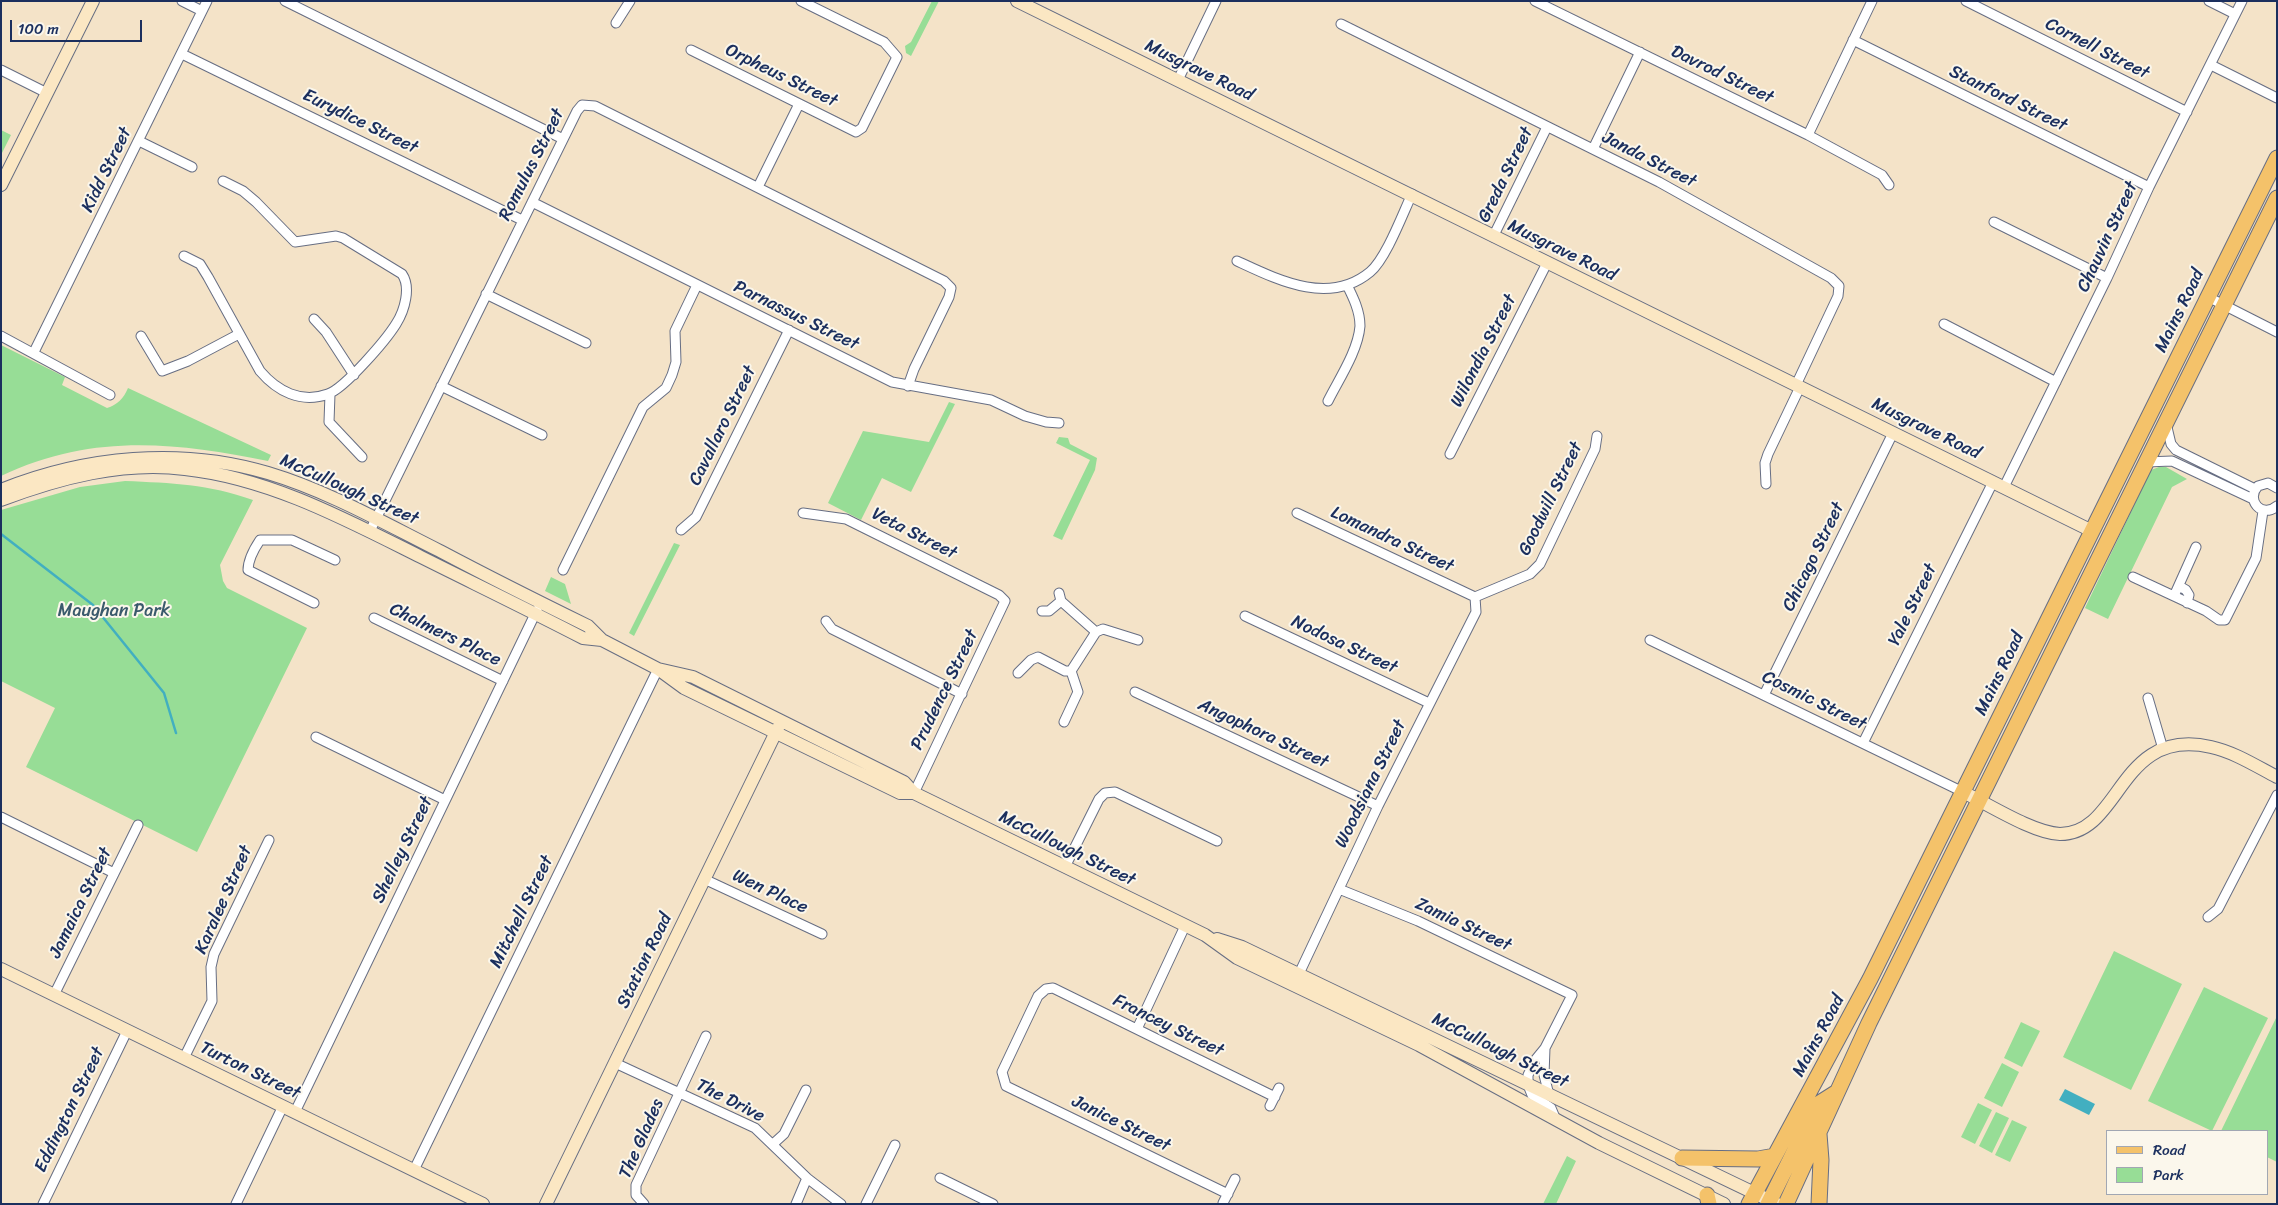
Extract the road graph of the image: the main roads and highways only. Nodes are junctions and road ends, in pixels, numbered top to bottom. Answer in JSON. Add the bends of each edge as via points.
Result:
{"nodes":[{"id":1,"x":93,"y":1,"type":"edge"},
{"id":2,"x":1017,"y":1,"type":"edge"},
{"id":3,"x":2277,"y":158,"type":"edge"},
{"id":4,"x":1,"y":186,"type":"edge"},
{"id":5,"x":2276,"y":203,"type":"edge"},
{"id":6,"x":1,"y":490,"type":"edge"},
{"id":7,"x":1,"y":500,"type":"edge"},
{"id":8,"x":2092,"y":531,"type":"junction"},
{"id":9,"x":538,"y":608,"type":"junction"},
{"id":10,"x":658,"y":669,"type":"junction"},
{"id":11,"x":782,"y":721,"type":"junction"},
{"id":12,"x":775,"y":734,"type":"junction"},
{"id":13,"x":2277,"y":776,"type":"edge"},
{"id":14,"x":1963,"y":792,"type":"junction"},
{"id":15,"x":914,"y":794,"type":"junction"},
{"id":16,"x":1979,"y":800,"type":"junction"},
{"id":17,"x":1,"y":969,"type":"edge"},
{"id":18,"x":1296,"y":979,"type":"junction"},
{"id":19,"x":1837,"y":1092,"type":"junction"},
{"id":20,"x":1819,"y":1132,"type":"junction"},
{"id":21,"x":1775,"y":1156,"type":"junction"},
{"id":22,"x":1682,"y":1158,"type":"junction"},
{"id":23,"x":1752,"y":1198,"type":"edge"},
{"id":24,"x":1708,"y":1200,"type":"edge"},
{"id":25,"x":1772,"y":1203,"type":"edge"},
{"id":26,"x":483,"y":1204,"type":"edge"},
{"id":27,"x":546,"y":1204,"type":"edge"},
{"id":28,"x":1724,"y":1204,"type":"edge"},
{"id":29,"x":1786,"y":1204,"type":"edge"},
{"id":30,"x":1819,"y":1204,"type":"edge"}],
"edges":[{"from":1,"to":4,"type":"main road"},
{"from":2,"to":8,"type":"main road","name":"Musgrave Road"},
{"from":3,"to":8,"type":"main road","name":"Mains Road"},
{"from":5,"to":16,"type":"main road","name":"Mains Road"},
{"from":6,"to":9,"type":"main road","name":"McCullough Street","via":[[86,465],[147,457],[189,459],[267,473],[303,485],[376,518]]},
{"from":7,"to":9,"type":"main road","name":"McCullough Street","via":[[63,479],[145,467],[185,469],[230,477],[271,488]]},
{"from":8,"to":14,"type":"main road","name":"Mains Road"},
{"from":9,"to":10,"type":"main road","name":"McCullough Street","via":[[583,638],[602,640]]},
{"from":10,"to":11,"type":"main road","name":"McCullough Street","via":[[693,677]]},
{"from":10,"to":12,"type":"main road","name":"McCullough Street","via":[[684,688]]},
{"from":11,"to":12,"type":"main road","name":"Station Road"},
{"from":11,"to":15,"type":"main road","name":"McCullough Street","via":[[904,782]]},
{"from":12,"to":15,"type":"main road","name":"McCullough Street","via":[[900,793]]},
{"from":12,"to":27,"type":"main road","name":"Station Road"},
{"from":13,"to":16,"type":"main road","via":[[2213,747],[2186,744],[2163,749],[2145,758],[2130,772],[2093,820],[2072,832],[2058,834],[2042,831]]},
{"from":14,"to":16,"type":"main road"},
{"from":14,"to":21,"type":"main road","name":"Mains Road","via":[[1866,988]]},
{"from":15,"to":18,"type":"main road","name":"McCullough Street","via":[[1205,936],[1242,947]]},
{"from":16,"to":19,"type":"main road","name":"Mains Road"},
{"from":17,"to":26,"type":"main road","name":"Turton Street"},
{"from":18,"to":22,"type":"main road","name":"McCullough Street"},
{"from":18,"to":24,"type":"main road","name":"McCullough Street"},
{"from":19,"to":20,"type":"main road","name":"Mains Road"},
{"from":19,"to":25,"type":"main road","via":[[1818,1104]]},
{"from":20,"to":29,"type":"main road","name":"Mains Road"},
{"from":20,"to":30,"type":"main road"},
{"from":21,"to":22,"type":"main road"},
{"from":21,"to":23,"type":"main road","name":"Mains Road"},
{"from":22,"to":23,"type":"main road","name":"McCullough Street"},
{"from":23,"to":25,"type":"main road","name":"McCullough Street"},
{"from":24,"to":28,"type":"main road","name":"McCullough Street"}]}
